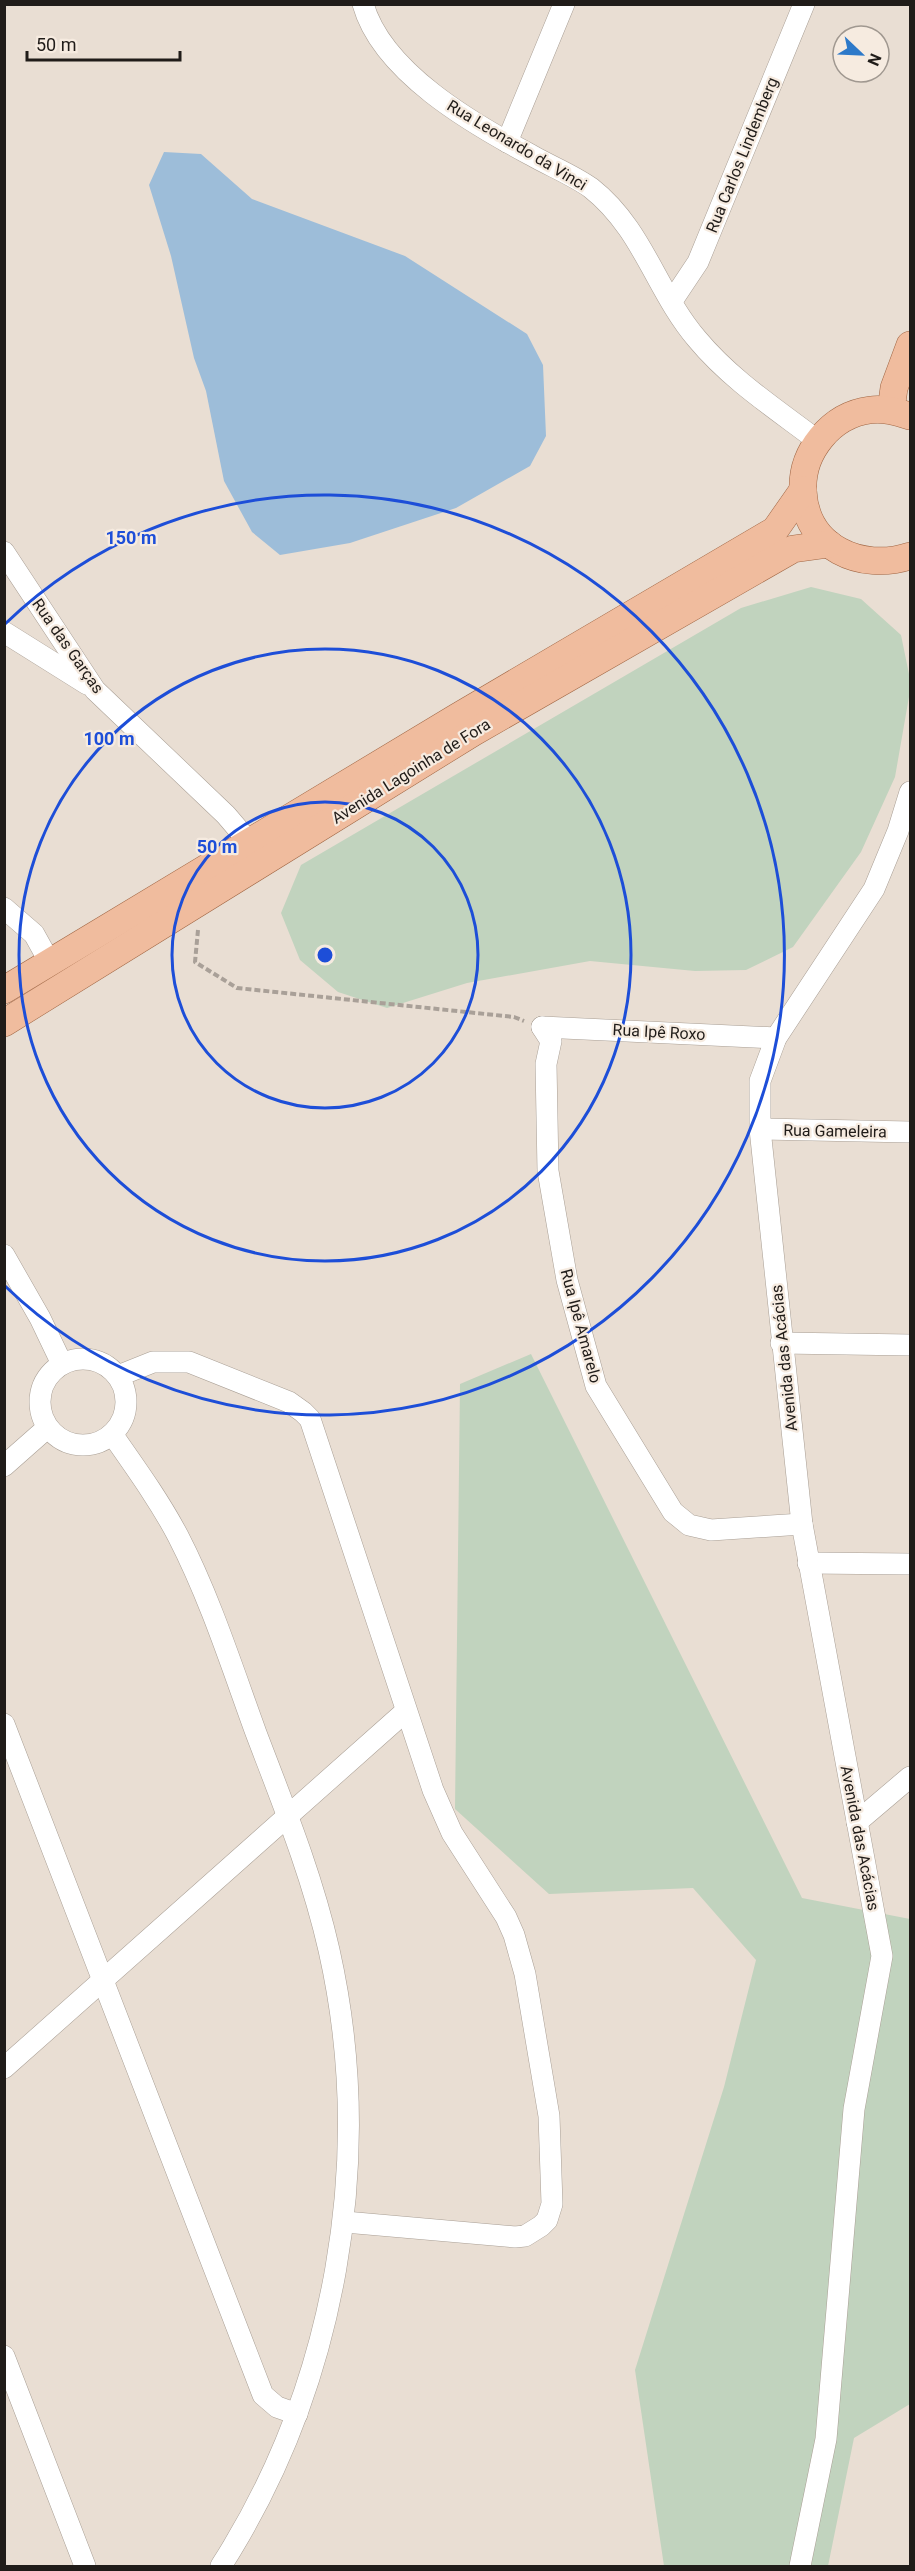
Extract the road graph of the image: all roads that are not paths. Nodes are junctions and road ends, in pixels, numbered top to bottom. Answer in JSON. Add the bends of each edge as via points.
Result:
{"nodes":[{"id":1,"x":363,"y":4,"type":"edge"},
{"id":2,"x":564,"y":4,"type":"edge"},
{"id":3,"x":804,"y":4,"type":"edge"},
{"id":4,"x":507,"y":142,"type":"junction"},
{"id":5,"x":672,"y":301,"type":"junction"},
{"id":6,"x":910,"y":345,"type":"edge"},
{"id":7,"x":901,"y":413,"type":"edge"},
{"id":8,"x":818,"y":441,"type":"junction"},
{"id":9,"x":803,"y":490,"type":"junction"},
{"id":10,"x":829,"y":544,"type":"junction"},
{"id":11,"x":4,"y":552,"type":"edge"},
{"id":12,"x":910,"y":556,"type":"edge"},
{"id":13,"x":4,"y":632,"type":"edge"},
{"id":14,"x":95,"y":690,"type":"junction"},
{"id":15,"x":910,"y":792,"type":"edge"},
{"id":16,"x":255,"y":853,"type":"junction"},
{"id":17,"x":4,"y":908,"type":"edge"},
{"id":18,"x":49,"y":961,"type":"junction"},
{"id":19,"x":4,"y":990,"type":"edge"},
{"id":20,"x":4,"y":1023,"type":"edge"},
{"id":21,"x":542,"y":1027,"type":"joint"},
{"id":22,"x":776,"y":1038,"type":"junction"},
{"id":23,"x":760,"y":1129,"type":"junction"},
{"id":24,"x":910,"y":1132,"type":"edge"},
{"id":25,"x":4,"y":1255,"type":"edge"},
{"id":26,"x":781,"y":1343,"type":"junction"},
{"id":27,"x":910,"y":1346,"type":"edge"},
{"id":28,"x":62,"y":1364,"type":"junction"},
{"id":29,"x":118,"y":1377,"type":"junction"},
{"id":30,"x":48,"y":1428,"type":"junction"},
{"id":31,"x":112,"y":1434,"type":"junction"},
{"id":32,"x":4,"y":1466,"type":"edge"},
{"id":33,"x":802,"y":1524,"type":"junction"},
{"id":34,"x":808,"y":1563,"type":"junction"},
{"id":35,"x":910,"y":1564,"type":"edge"},
{"id":36,"x":406,"y":1711,"type":"junction"},
{"id":37,"x":4,"y":1724,"type":"edge"},
{"id":38,"x":910,"y":1777,"type":"edge"},
{"id":39,"x":288,"y":1815,"type":"junction"},
{"id":40,"x":857,"y":1822,"type":"junction"},
{"id":41,"x":104,"y":1981,"type":"junction"},
{"id":42,"x":4,"y":2068,"type":"edge"},
{"id":43,"x":345,"y":2222,"type":"junction"},
{"id":44,"x":4,"y":2356,"type":"edge"},
{"id":45,"x":297,"y":2414,"type":"junction"},
{"id":46,"x":86,"y":2566,"type":"edge"},
{"id":47,"x":221,"y":2566,"type":"edge"},
{"id":48,"x":800,"y":2566,"type":"edge"}],
"edges":[{"from":1,"to":4,"type":"street","name":"Rua Leonardo da Vinci","via":[[385,48],[418,84]]},
{"from":2,"to":4,"type":"street"},
{"from":3,"to":5,"type":"street","name":"Rua Carlos Lindemberg","via":[[698,262]]},
{"from":4,"to":5,"type":"street","name":"Rua Leonardo da Vinci","via":[[589,187],[614,209],[635,236]]},
{"from":5,"to":8,"type":"street","name":"Rua Leonardo da Vinci","via":[[696,338],[728,372]]},
{"from":6,"to":7,"type":"main road","via":[[894,388]]},
{"from":7,"to":8,"type":"main road","via":[[870,410],[850,416],[832,426]]},
{"from":8,"to":9,"type":"main road","via":[[806,465]]},
{"from":9,"to":10,"type":"main road","via":[[816,529]]},
{"from":9,"to":16,"type":"main road","name":"Avenida Lagoinha de Fora","via":[[775,530]]},
{"from":10,"to":12,"type":"main road","via":[[848,556],[870,562],[893,562]]},
{"from":10,"to":16,"type":"main road","name":"Avenida Lagoinha de Fora","via":[[793,549]]},
{"from":11,"to":14,"type":"street","name":"Rua das Garças"},
{"from":13,"to":14,"type":"street"},
{"from":14,"to":16,"type":"street","name":"Rua das Garças","via":[[226,815]]},
{"from":15,"to":22,"type":"street","name":"Avenida das Acácias","via":[[874,889]]},
{"from":16,"to":18,"type":"main road","name":"Avenida Lagoinha de Fora"},
{"from":16,"to":20,"type":"main road","name":"Avenida Lagoinha de Fora","via":[[201,901]]},
{"from":17,"to":18,"type":"street","via":[[34,934]]},
{"from":18,"to":19,"type":"main road","name":"Avenida Lagoinha de Fora"},
{"from":21,"to":22,"type":"street","name":"Rua Ipê Roxo"},
{"from":21,"to":33,"type":"street","name":"Rua Ipê Amarelo","via":[[552,1041],[546,1064],[548,1171],[567,1280],[596,1386],[673,1512],[689,1525],[711,1530]]},
{"from":22,"to":23,"type":"street","name":"Avenida das Acácias","via":[[760,1081]]},
{"from":23,"to":24,"type":"street","name":"Rua Gameleira"},
{"from":23,"to":26,"type":"street","name":"Avenida das Acácias"},
{"from":25,"to":28,"type":"street"},
{"from":26,"to":27,"type":"street"},
{"from":26,"to":33,"type":"street","name":"Avenida das Acácias"},
{"from":28,"to":29,"type":"street","via":[[82,1358],[92,1360]]},
{"from":28,"to":30,"type":"street","via":[[53,1370],[42,1388],[40,1409]]},
{"from":29,"to":31,"type":"street","via":[[126,1406],[124,1417]]},
{"from":29,"to":36,"type":"street","via":[[153,1362],[189,1362],[289,1402],[303,1412],[314,1428]]},
{"from":30,"to":31,"type":"street","via":[[74,1445],[94,1444]]},
{"from":30,"to":32,"type":"street"},
{"from":31,"to":39,"type":"street","via":[[157,1499],[192,1566]]},
{"from":33,"to":34,"type":"street","name":"Avenida das Acácias"},
{"from":34,"to":35,"type":"street"},
{"from":34,"to":40,"type":"street","name":"Avenida das Acácias"},
{"from":36,"to":39,"type":"street"},
{"from":36,"to":43,"type":"street","via":[[441,1812],[506,1917],[520,1954],[549,2116],[552,2204],[541,2226],[515,2237]]},
{"from":37,"to":41,"type":"street"},
{"from":38,"to":40,"type":"street"},
{"from":39,"to":41,"type":"street"},
{"from":39,"to":43,"type":"street","via":[[318,1906],[339,1999],[348,2095]]},
{"from":40,"to":48,"type":"street","name":"Avenida das Acácias","via":[[882,1956],[854,2109],[826,2439]]},
{"from":41,"to":42,"type":"street"},
{"from":41,"to":45,"type":"street","via":[[263,2395],[277,2408]]},
{"from":43,"to":45,"type":"street","via":[[324,2325]]},
{"from":44,"to":46,"type":"street"},
{"from":45,"to":47,"type":"street","via":[[258,2504]]}]}
